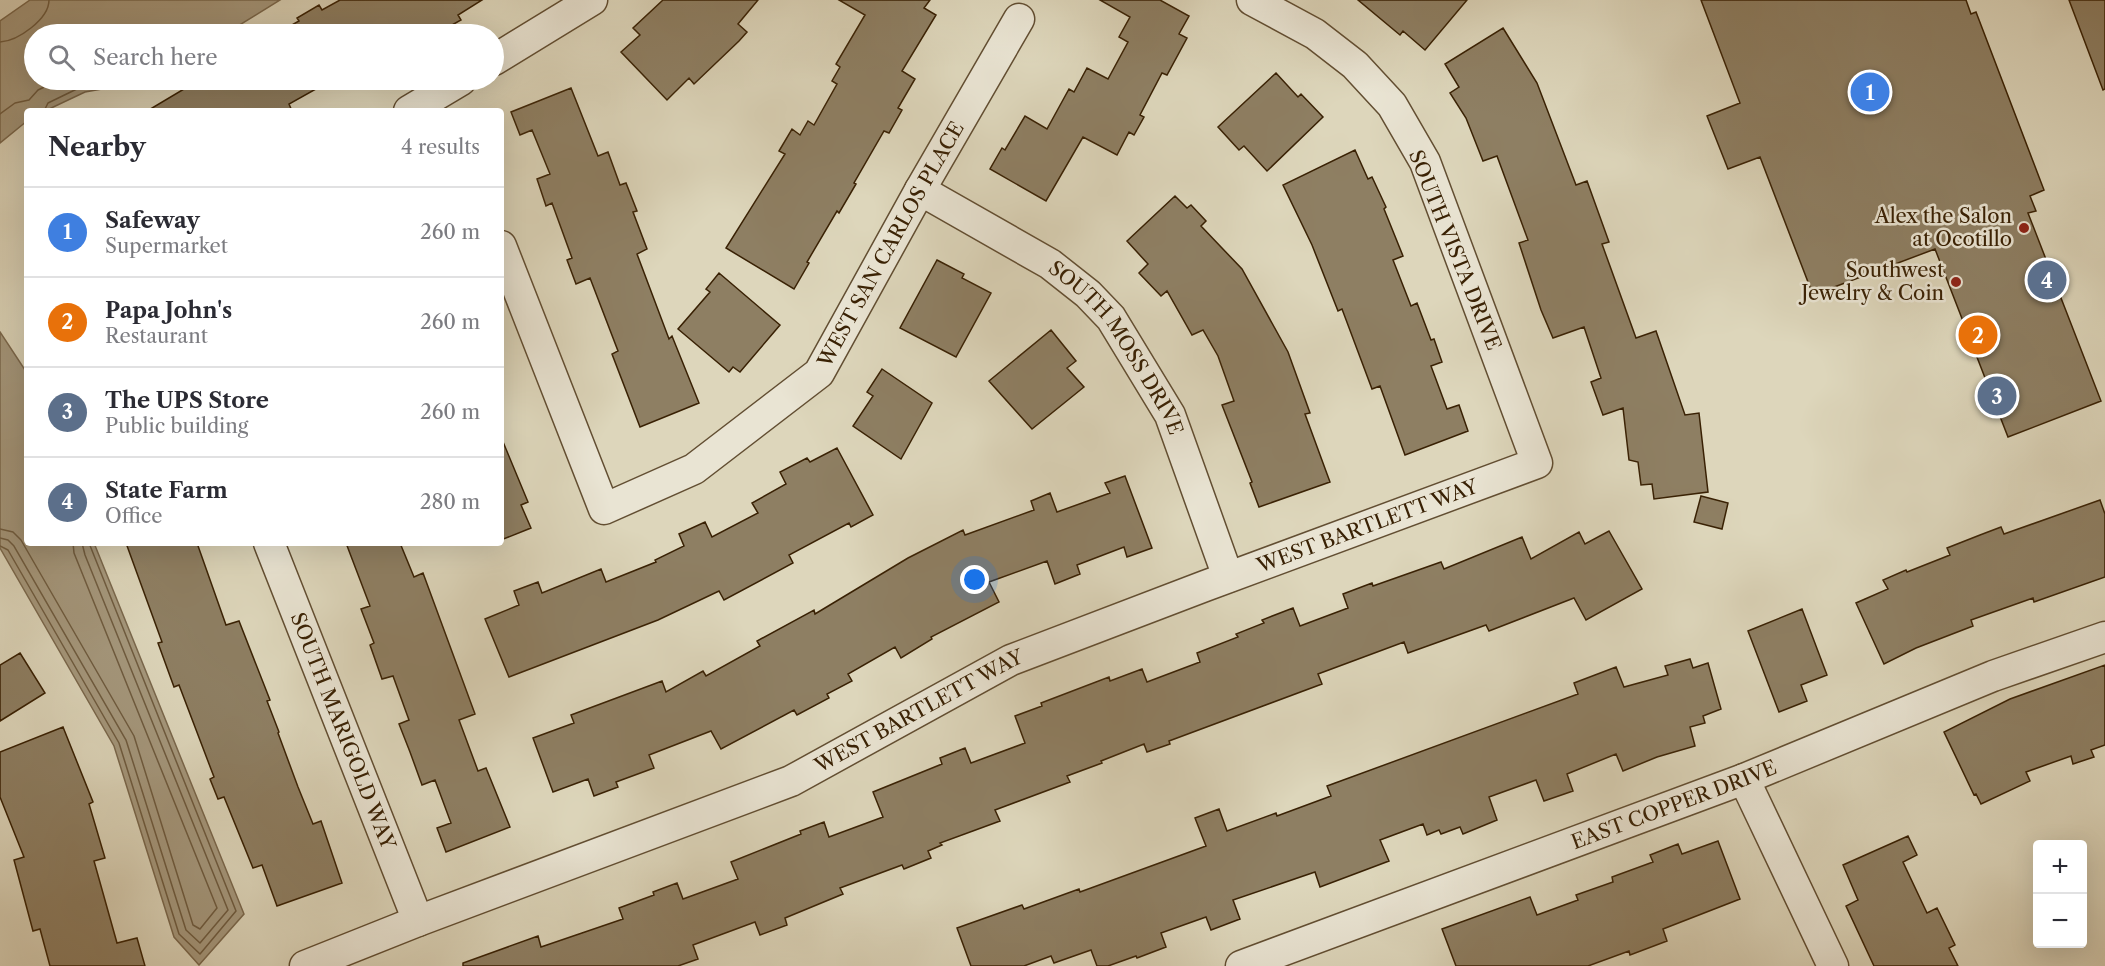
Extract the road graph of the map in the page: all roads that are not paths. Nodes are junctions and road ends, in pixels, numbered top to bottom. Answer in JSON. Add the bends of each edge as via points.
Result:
{"nodes":[{"id":1,"x":592,"y":0,"type":"edge"},
{"id":2,"x":1252,"y":0,"type":"edge"},
{"id":3,"x":1019,"y":19,"type":"dead end"},
{"id":4,"x":504,"y":54,"type":"edge"},
{"id":5,"x":450,"y":94,"type":"edge"},
{"id":6,"x":416,"y":108,"type":"edge"},
{"id":7,"x":920,"y":190,"type":"junction"},
{"id":8,"x":504,"y":254,"type":"edge"},
{"id":9,"x":1537,"y":463,"type":"joint"},
{"id":10,"x":270,"y":546,"type":"edge"},
{"id":11,"x":1228,"y":578,"type":"junction"},
{"id":12,"x":2105,"y":637,"type":"edge"},
{"id":13,"x":1744,"y":779,"type":"junction"},
{"id":14,"x":418,"y":921,"type":"junction"},
{"id":15,"x":305,"y":966,"type":"edge"},
{"id":16,"x":1241,"y":966,"type":"edge"},
{"id":17,"x":1833,"y":966,"type":"edge"}],
"edges":[{"from":1,"to":4,"type":"street"},
{"from":2,"to":9,"type":"street","name":"SOUTH VISTA DRIVE","via":[[1315,34],[1355,65],[1392,105],[1425,162]]},
{"from":3,"to":7,"type":"street","name":"WEST SAN CARLOS PLACE"},
{"from":5,"to":6,"type":"street"},
{"from":7,"to":8,"type":"street","name":"WEST SAN CARLOS PLACE","via":[[819,373],[694,470],[604,509]]},
{"from":7,"to":11,"type":"street","name":"SOUTH MOSS DRIVE","via":[[1050,264],[1111,318],[1170,415]]},
{"from":9,"to":11,"type":"street","name":"WEST BARTLETT WAY"},
{"from":10,"to":14,"type":"street","name":"SOUTH MARIGOLD WAY"},
{"from":11,"to":14,"type":"street","name":"WEST BARTLETT WAY","via":[[1011,660],[791,781]]},
{"from":12,"to":13,"type":"street","name":"EAST COPPER DRIVE","via":[[1993,676]]},
{"from":13,"to":16,"type":"street","name":"EAST COPPER DRIVE"},
{"from":13,"to":17,"type":"street"},
{"from":14,"to":15,"type":"street","name":"WEST BARTLETT WAY"}]}
